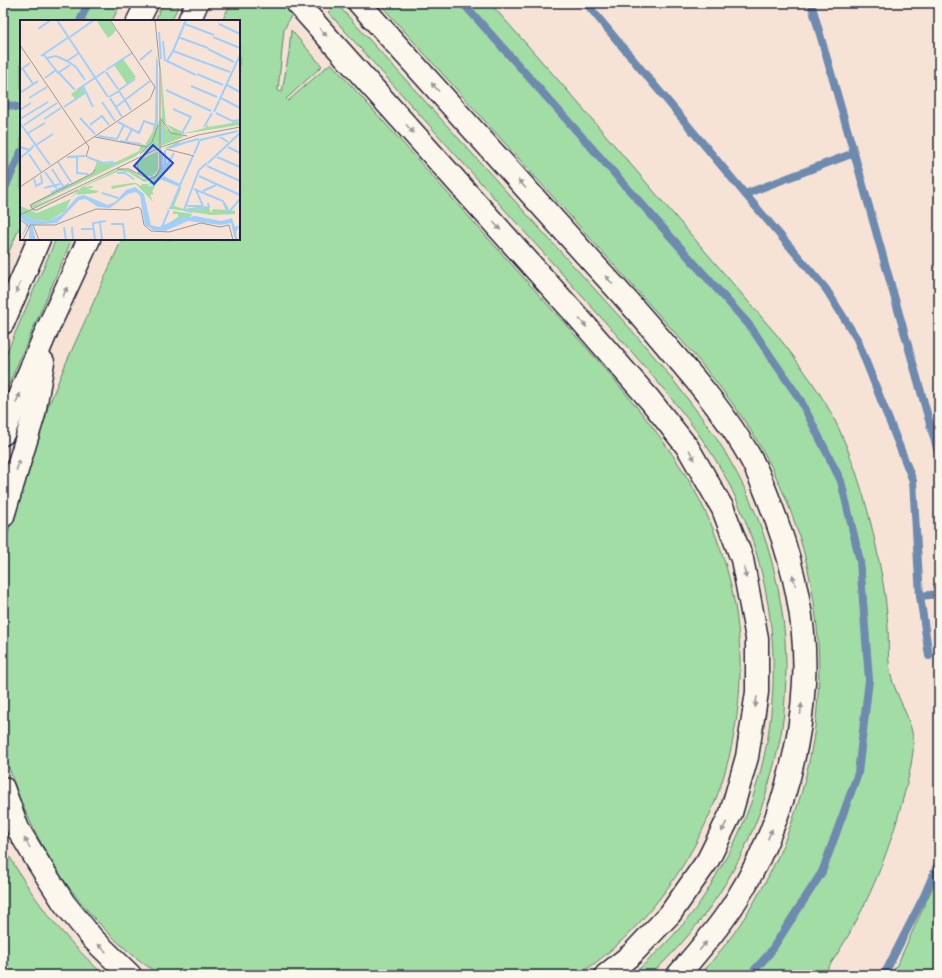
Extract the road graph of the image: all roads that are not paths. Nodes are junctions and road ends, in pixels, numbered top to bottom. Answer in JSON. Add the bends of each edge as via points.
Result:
{"nodes":[{"id":1,"x":147,"y":3,"type":"edge"},
{"id":2,"x":197,"y":3,"type":"edge"},
{"id":3,"x":297,"y":3,"type":"edge"},
{"id":4,"x":359,"y":3,"type":"edge"},
{"id":5,"x":138,"y":20,"type":"edge"},
{"id":6,"x":189,"y":20,"type":"edge"},
{"id":7,"x":39,"y":240,"type":"edge"},
{"id":8,"x":89,"y":240,"type":"edge"},
{"id":9,"x":3,"y":323,"type":"edge"},
{"id":10,"x":48,"y":328,"type":"junction"},
{"id":11,"x":3,"y":434,"type":"edge"},
{"id":12,"x":3,"y":516,"type":"edge"},
{"id":13,"x":3,"y":788,"type":"edge"},
{"id":14,"x":130,"y":975,"type":"edge"},
{"id":15,"x":606,"y":975,"type":"edge"},
{"id":16,"x":678,"y":975,"type":"edge"}],
"edges":[{"from":1,"to":5,"type":"highway"},
{"from":2,"to":6,"type":"highway"},
{"from":3,"to":15,"type":"highway","one_way":true,"via":[[655,406],[692,455],[722,509],[742,559],[757,638],[757,692],[747,758],[731,813],[708,860],[670,914],[632,954]]},
{"from":16,"to":4,"type":"highway","one_way":true,"via":[[705,945],[732,907],[759,858],[789,779],[799,727],[804,680],[803,633],[796,587],[784,542],[751,459],[700,384]]},
{"from":7,"to":9,"type":"highway","one_way":true},
{"from":10,"to":8,"type":"highway","one_way":true},
{"from":11,"to":10,"type":"highway","one_way":true},
{"from":12,"to":10,"type":"highway","one_way":true,"via":[[34,414]]},
{"from":14,"to":13,"type":"highway","one_way":true,"via":[[93,939],[64,903],[18,829]]}]}
